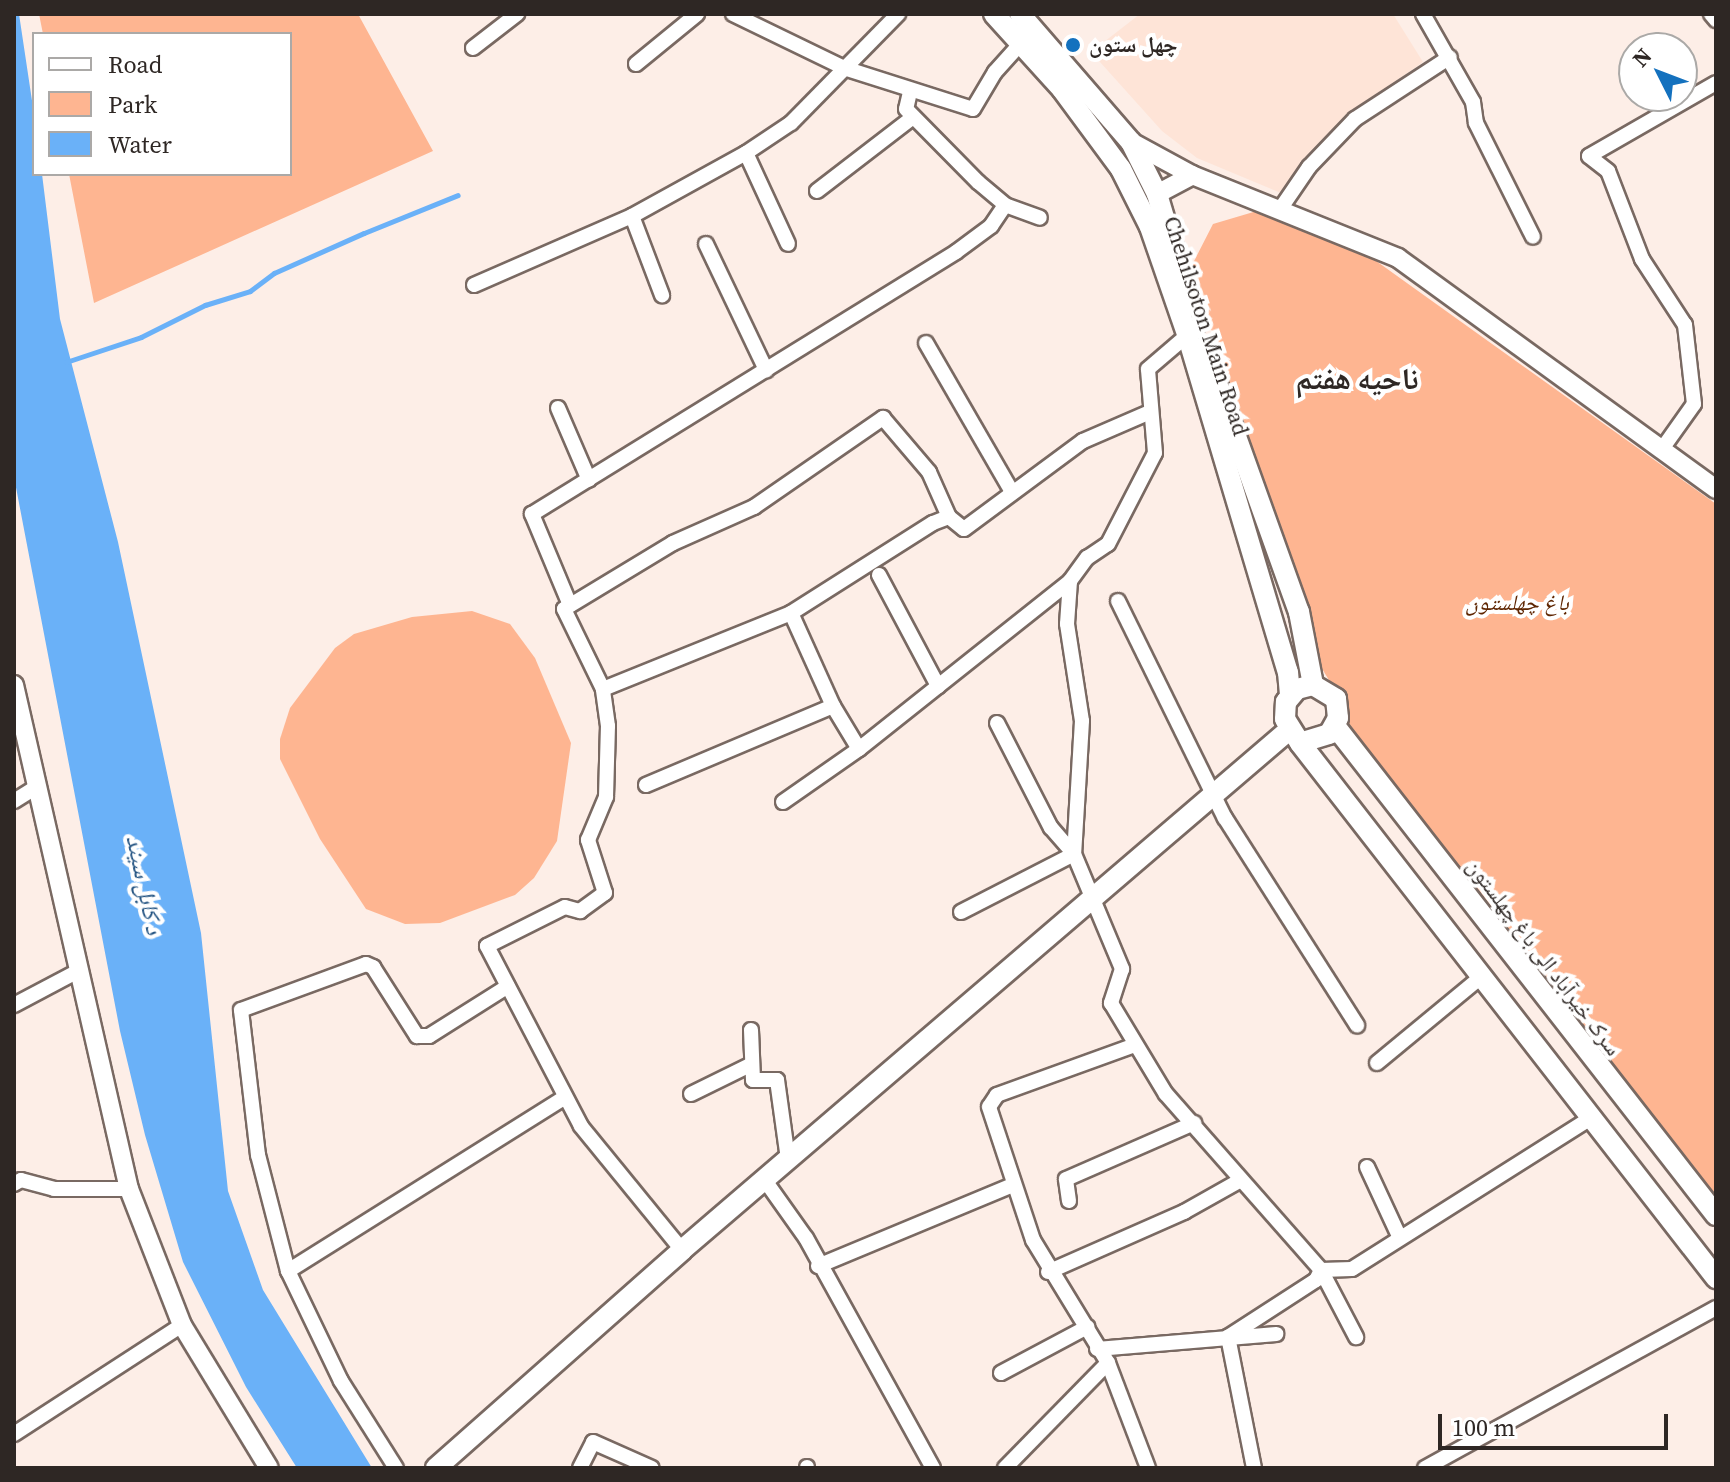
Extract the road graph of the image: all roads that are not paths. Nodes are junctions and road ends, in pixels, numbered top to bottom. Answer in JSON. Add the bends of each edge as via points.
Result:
{"nodes":[{"id":1,"x":517,"y":14,"type":"edge"},
{"id":2,"x":697,"y":14,"type":"edge"},
{"id":3,"x":733,"y":14,"type":"edge"},
{"id":4,"x":898,"y":14,"type":"edge"},
{"id":5,"x":994,"y":14,"type":"edge"},
{"id":6,"x":1423,"y":14,"type":"edge"},
{"id":7,"x":1711,"y":14,"type":"edge"},
{"id":8,"x":1029,"y":17,"type":"edge"},
{"id":9,"x":1716,"y":20,"type":"edge"},
{"id":10,"x":1021,"y":43,"type":"junction"},
{"id":11,"x":473,"y":48,"type":"dead end"},
{"id":12,"x":1450,"y":57,"type":"junction"},
{"id":13,"x":636,"y":64,"type":"dead end"},
{"id":14,"x":844,"y":68,"type":"junction"},
{"id":15,"x":1716,"y":83,"type":"edge"},
{"id":16,"x":910,"y":92,"type":"junction"},
{"id":17,"x":913,"y":117,"type":"junction"},
{"id":18,"x":1131,"y":142,"type":"junction"},
{"id":19,"x":746,"y":153,"type":"junction"},
{"id":20,"x":1192,"y":175,"type":"junction"},
{"id":21,"x":817,"y":191,"type":"dead end"},
{"id":22,"x":1157,"y":194,"type":"junction"},
{"id":23,"x":1005,"y":205,"type":"junction"},
{"id":24,"x":1281,"y":208,"type":"junction"},
{"id":25,"x":632,"y":216,"type":"junction"},
{"id":26,"x":1040,"y":218,"type":"dead end"},
{"id":27,"x":1533,"y":237,"type":"dead end"},
{"id":28,"x":706,"y":244,"type":"dead end"},
{"id":29,"x":788,"y":244,"type":"dead end"},
{"id":30,"x":474,"y":285,"type":"dead end"},
{"id":31,"x":662,"y":295,"type":"dead end"},
{"id":32,"x":1192,"y":330,"type":"junction"},
{"id":33,"x":926,"y":343,"type":"dead end"},
{"id":34,"x":766,"y":370,"type":"junction"},
{"id":35,"x":558,"y":408,"type":"dead end"},
{"id":36,"x":1150,"y":412,"type":"junction"},
{"id":37,"x":1662,"y":449,"type":"junction"},
{"id":38,"x":589,"y":480,"type":"junction"},
{"id":39,"x":1716,"y":489,"type":"edge"},
{"id":40,"x":1011,"y":490,"type":"junction"},
{"id":41,"x":949,"y":517,"type":"junction"},
{"id":42,"x":879,"y":575,"type":"dead end"},
{"id":43,"x":1070,"y":581,"type":"junction"},
{"id":44,"x":1118,"y":601,"type":"dead end"},
{"id":45,"x":570,"y":605,"type":"junction"},
{"id":46,"x":791,"y":613,"type":"junction"},
{"id":47,"x":14,"y":685,"type":"edge"},
{"id":48,"x":1313,"y":685,"type":"junction"},
{"id":49,"x":938,"y":686,"type":"junction"},
{"id":50,"x":603,"y":689,"type":"junction"},
{"id":51,"x":1290,"y":695,"type":"junction"},
{"id":52,"x":833,"y":706,"type":"junction"},
{"id":53,"x":997,"y":723,"type":"dead end"},
{"id":54,"x":1335,"y":726,"type":"junction"},
{"id":55,"x":1295,"y":736,"type":"junction"},
{"id":56,"x":859,"y":749,"type":"junction"},
{"id":57,"x":646,"y":785,"type":"dead end"},
{"id":58,"x":36,"y":787,"type":"junction"},
{"id":59,"x":1216,"y":790,"type":"junction"},
{"id":60,"x":14,"y":801,"type":"edge"},
{"id":61,"x":783,"y":802,"type":"dead end"},
{"id":62,"x":1074,"y":854,"type":"junction"},
{"id":63,"x":1092,"y":899,"type":"junction"},
{"id":64,"x":961,"y":912,"type":"dead end"},
{"id":65,"x":80,"y":970,"type":"junction"},
{"id":66,"x":1482,"y":976,"type":"junction"},
{"id":67,"x":508,"y":986,"type":"junction"},
{"id":68,"x":14,"y":1005,"type":"edge"},
{"id":69,"x":1357,"y":1025,"type":"dead end"},
{"id":70,"x":751,"y":1030,"type":"dead end"},
{"id":71,"x":1135,"y":1045,"type":"junction"},
{"id":72,"x":1377,"y":1063,"type":"dead end"},
{"id":73,"x":752,"y":1064,"type":"junction"},
{"id":74,"x":691,"y":1094,"type":"dead end"},
{"id":75,"x":565,"y":1097,"type":"junction"},
{"id":76,"x":1591,"y":1118,"type":"junction"},
{"id":77,"x":1194,"y":1123,"type":"junction"},
{"id":78,"x":788,"y":1159,"type":"junction"},
{"id":79,"x":1367,"y":1167,"type":"dead end"},
{"id":80,"x":764,"y":1179,"type":"junction"},
{"id":81,"x":1239,"y":1181,"type":"junction"},
{"id":82,"x":14,"y":1184,"type":"edge"},
{"id":83,"x":1013,"y":1185,"type":"junction"},
{"id":84,"x":129,"y":1189,"type":"junction"},
{"id":85,"x":1069,"y":1201,"type":"dead end"},
{"id":86,"x":1716,"y":1215,"type":"edge"},
{"id":87,"x":1400,"y":1238,"type":"junction"},
{"id":88,"x":682,"y":1250,"type":"junction"},
{"id":89,"x":818,"y":1266,"type":"junction"},
{"id":90,"x":1321,"y":1270,"type":"junction"},
{"id":91,"x":288,"y":1271,"type":"junction"},
{"id":92,"x":1048,"y":1272,"type":"junction"},
{"id":93,"x":1716,"y":1278,"type":"edge"},
{"id":94,"x":1716,"y":1308,"type":"edge"},
{"id":95,"x":182,"y":1325,"type":"junction"},
{"id":96,"x":1087,"y":1327,"type":"junction"},
{"id":97,"x":1276,"y":1334,"type":"dead end"},
{"id":98,"x":1228,"y":1337,"type":"junction"},
{"id":99,"x":1356,"y":1337,"type":"dead end"},
{"id":100,"x":1097,"y":1349,"type":"junction"},
{"id":101,"x":1108,"y":1363,"type":"junction"},
{"id":102,"x":1001,"y":1373,"type":"dead end"},
{"id":103,"x":14,"y":1434,"type":"edge"},
{"id":104,"x":263,"y":1466,"type":"edge"},
{"id":105,"x":396,"y":1468,"type":"edge"},
{"id":106,"x":436,"y":1468,"type":"edge"},
{"id":107,"x":580,"y":1468,"type":"edge"},
{"id":108,"x":652,"y":1468,"type":"edge"},
{"id":109,"x":933,"y":1468,"type":"edge"},
{"id":110,"x":1005,"y":1468,"type":"edge"},
{"id":111,"x":1148,"y":1468,"type":"edge"},
{"id":112,"x":1254,"y":1468,"type":"edge"},
{"id":113,"x":1425,"y":1468,"type":"edge"}],
"edges":[{"from":1,"to":11,"type":"street"},
{"from":2,"to":13,"type":"street"},
{"from":3,"to":14,"type":"street"},
{"from":4,"to":14,"type":"street"},
{"from":5,"to":10,"type":"main road","name":"Chehilsoton Main Road"},
{"from":6,"to":12,"type":"street"},
{"from":7,"to":9,"type":"street"},
{"from":8,"to":18,"type":"main road","name":"Chehilsoton Main Road"},
{"from":10,"to":16,"type":"street","via":[[973,109]]},
{"from":10,"to":32,"type":"main road","name":"Chehilsoton Main Road","via":[[1121,169]]},
{"from":12,"to":24,"type":"street","via":[[1355,119],[1309,167]]},
{"from":12,"to":27,"type":"street","via":[[1473,102],[1476,123]]},
{"from":14,"to":16,"type":"street"},
{"from":14,"to":19,"type":"street","via":[[791,123]]},
{"from":15,"to":37,"type":"street","via":[[1589,156],[1608,171],[1642,259],[1685,325],[1694,404]]},
{"from":16,"to":17,"type":"street","via":[[906,109]]},
{"from":17,"to":21,"type":"street"},
{"from":17,"to":23,"type":"street"},
{"from":18,"to":20,"type":"street"},
{"from":18,"to":22,"type":"main road","name":"Chehilsoton Main Road"},
{"from":19,"to":25,"type":"street"},
{"from":19,"to":29,"type":"street"},
{"from":20,"to":22,"type":"street"},
{"from":20,"to":24,"type":"street"},
{"from":22,"to":32,"type":"main road","name":"Chehilsoton Main Road"},
{"from":23,"to":26,"type":"street"},
{"from":23,"to":34,"type":"street","via":[[991,226],[956,252]]},
{"from":24,"to":37,"type":"street","via":[[1398,258]]},
{"from":25,"to":30,"type":"street"},
{"from":25,"to":31,"type":"street"},
{"from":28,"to":34,"type":"street"},
{"from":32,"to":36,"type":"street","via":[[1148,369]]},
{"from":32,"to":48,"type":"main road","name":"Chehilsoton Main Road","via":[[1299,612]]},
{"from":32,"to":51,"type":"main road","name":"Chehilsoton Main Road","via":[[1288,672]]},
{"from":33,"to":40,"type":"street"},
{"from":34,"to":38,"type":"street"},
{"from":35,"to":38,"type":"street"},
{"from":36,"to":40,"type":"street","via":[[1083,441]]},
{"from":36,"to":43,"type":"street","via":[[1155,453],[1108,544],[1087,558]]},
{"from":37,"to":39,"type":"street"},
{"from":38,"to":45,"type":"street","via":[[532,516]]},
{"from":40,"to":41,"type":"street","via":[[964,529]]},
{"from":41,"to":45,"type":"street","via":[[929,472],[883,418],[754,507],[673,543]]},
{"from":41,"to":46,"type":"street"},
{"from":42,"to":49,"type":"street"},
{"from":43,"to":49,"type":"street"},
{"from":43,"to":62,"type":"street","via":[[1067,624],[1082,721]]},
{"from":44,"to":59,"type":"street"},
{"from":45,"to":50,"type":"street","via":[[564,611]]},
{"from":46,"to":50,"type":"street"},
{"from":46,"to":52,"type":"street"},
{"from":47,"to":58,"type":"street"},
{"from":48,"to":51,"type":"main road"},
{"from":48,"to":54,"type":"main road","via":[[1336,699]]},
{"from":49,"to":56,"type":"street"},
{"from":50,"to":67,"type":"street","via":[[606,797],[588,840],[605,893],[580,911],[565,907],[490,942],[487,950]]},
{"from":51,"to":55,"type":"main road","via":[[1284,711]]},
{"from":52,"to":56,"type":"street"},
{"from":52,"to":57,"type":"street"},
{"from":53,"to":62,"type":"street","via":[[1051,828]]},
{"from":54,"to":55,"type":"main road","via":[[1320,738]]},
{"from":54,"to":86,"type":"main road","name":"سرک خیرآباد الی باغ چهلستون"},
{"from":55,"to":59,"type":"main road"},
{"from":55,"to":66,"type":"main road"},
{"from":56,"to":61,"type":"street"},
{"from":58,"to":60,"type":"street"},
{"from":58,"to":65,"type":"street"},
{"from":59,"to":63,"type":"main road"},
{"from":59,"to":69,"type":"street","via":[[1225,818]]},
{"from":62,"to":63,"type":"street"},
{"from":62,"to":64,"type":"street"},
{"from":63,"to":71,"type":"street","via":[[1122,969],[1111,1003]]},
{"from":63,"to":78,"type":"main road"},
{"from":65,"to":68,"type":"street"},
{"from":65,"to":84,"type":"street"},
{"from":66,"to":72,"type":"street"},
{"from":66,"to":76,"type":"main road"},
{"from":67,"to":75,"type":"street"},
{"from":67,"to":91,"type":"street","via":[[429,1036],[417,1036],[366,964],[241,1010],[258,1155]]},
{"from":70,"to":73,"type":"street"},
{"from":71,"to":77,"type":"street","via":[[1166,1094]]},
{"from":71,"to":83,"type":"street","via":[[991,1100]]},
{"from":73,"to":74,"type":"street"},
{"from":73,"to":78,"type":"street","via":[[754,1082],[777,1080]]},
{"from":75,"to":88,"type":"street","via":[[581,1126]]},
{"from":75,"to":91,"type":"street"},
{"from":76,"to":87,"type":"street"},
{"from":76,"to":93,"type":"main road"},
{"from":77,"to":81,"type":"street"},
{"from":77,"to":85,"type":"street","via":[[1066,1179]]},
{"from":78,"to":80,"type":"main road"},
{"from":79,"to":87,"type":"street"},
{"from":80,"to":88,"type":"main road"},
{"from":80,"to":89,"type":"street"},
{"from":81,"to":90,"type":"street"},
{"from":81,"to":92,"type":"street","via":[[1184,1212]]},
{"from":82,"to":84,"type":"street","via":[[21,1180],[54,1189]]},
{"from":83,"to":89,"type":"street"},
{"from":83,"to":92,"type":"street"},
{"from":84,"to":95,"type":"street"},
{"from":87,"to":90,"type":"street","via":[[1352,1269]]},
{"from":88,"to":106,"type":"main road"},
{"from":89,"to":109,"type":"street"},
{"from":90,"to":98,"type":"street","via":[[1316,1280]]},
{"from":90,"to":99,"type":"street"},
{"from":91,"to":105,"type":"street","via":[[341,1381]]},
{"from":92,"to":96,"type":"street"},
{"from":94,"to":113,"type":"street"},
{"from":95,"to":103,"type":"street"},
{"from":95,"to":104,"type":"street"},
{"from":96,"to":100,"type":"street"},
{"from":96,"to":102,"type":"street"},
{"from":97,"to":98,"type":"street"},
{"from":98,"to":100,"type":"street"},
{"from":98,"to":112,"type":"street"},
{"from":100,"to":101,"type":"street"},
{"from":101,"to":110,"type":"street"},
{"from":101,"to":111,"type":"street"},
{"from":107,"to":108,"type":"street","via":[[593,1442]]}]}
